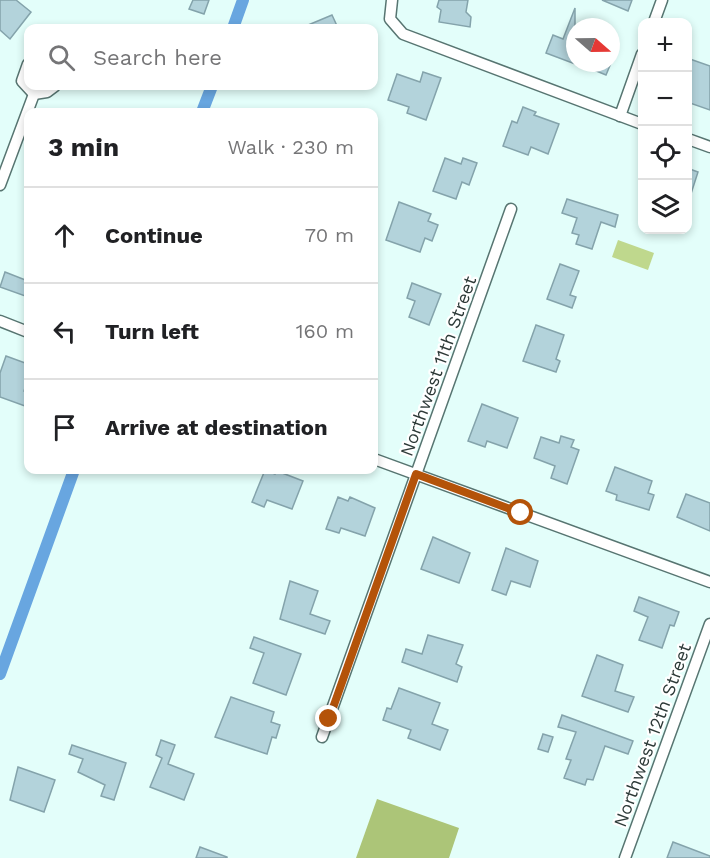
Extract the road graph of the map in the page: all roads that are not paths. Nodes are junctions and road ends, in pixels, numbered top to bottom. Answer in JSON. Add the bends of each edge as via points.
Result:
{"nodes":[{"id":1,"x":392,"y":0,"type":"edge"},
{"id":2,"x":662,"y":0,"type":"edge"},
{"id":3,"x":655,"y":18,"type":"edge"},
{"id":4,"x":638,"y":65,"type":"edge"},
{"id":5,"x":30,"y":90,"type":"edge"},
{"id":6,"x":50,"y":90,"type":"edge"},
{"id":7,"x":34,"y":94,"type":"junction"},
{"id":8,"x":29,"y":108,"type":"edge"},
{"id":9,"x":620,"y":116,"type":"junction"},
{"id":10,"x":24,"y":121,"type":"edge"},
{"id":11,"x":638,"y":123,"type":"edge"},
{"id":12,"x":692,"y":141,"type":"edge"},
{"id":13,"x":710,"y":147,"type":"edge"},
{"id":14,"x":0,"y":185,"type":"edge"},
{"id":15,"x":511,"y":210,"type":"dead end"},
{"id":16,"x":0,"y":321,"type":"edge"},
{"id":17,"x":24,"y":330,"type":"edge"},
{"id":18,"x":378,"y":460,"type":"edge"},
{"id":19,"x":416,"y":474,"type":"junction"},
{"id":20,"x":710,"y":582,"type":"edge"},
{"id":21,"x":710,"y":624,"type":"edge"},
{"id":22,"x":322,"y":738,"type":"dead end"},
{"id":23,"x":625,"y":858,"type":"edge"}],
"edges":[{"from":1,"to":9,"type":"street","via":[[390,19],[403,34]]},
{"from":2,"to":3,"type":"street"},
{"from":4,"to":9,"type":"street"},
{"from":5,"to":7,"type":"street"},
{"from":6,"to":7,"type":"street"},
{"from":7,"to":8,"type":"street"},
{"from":9,"to":11,"type":"street"},
{"from":10,"to":14,"type":"street"},
{"from":12,"to":13,"type":"street"},
{"from":15,"to":19,"type":"street","name":"Northwest 11th Street"},
{"from":16,"to":17,"type":"street"},
{"from":18,"to":19,"type":"street"},
{"from":19,"to":20,"type":"street"},
{"from":19,"to":22,"type":"street","name":"Northwest 11th Street"},
{"from":21,"to":23,"type":"street","name":"Northwest 12th Street"}]}
